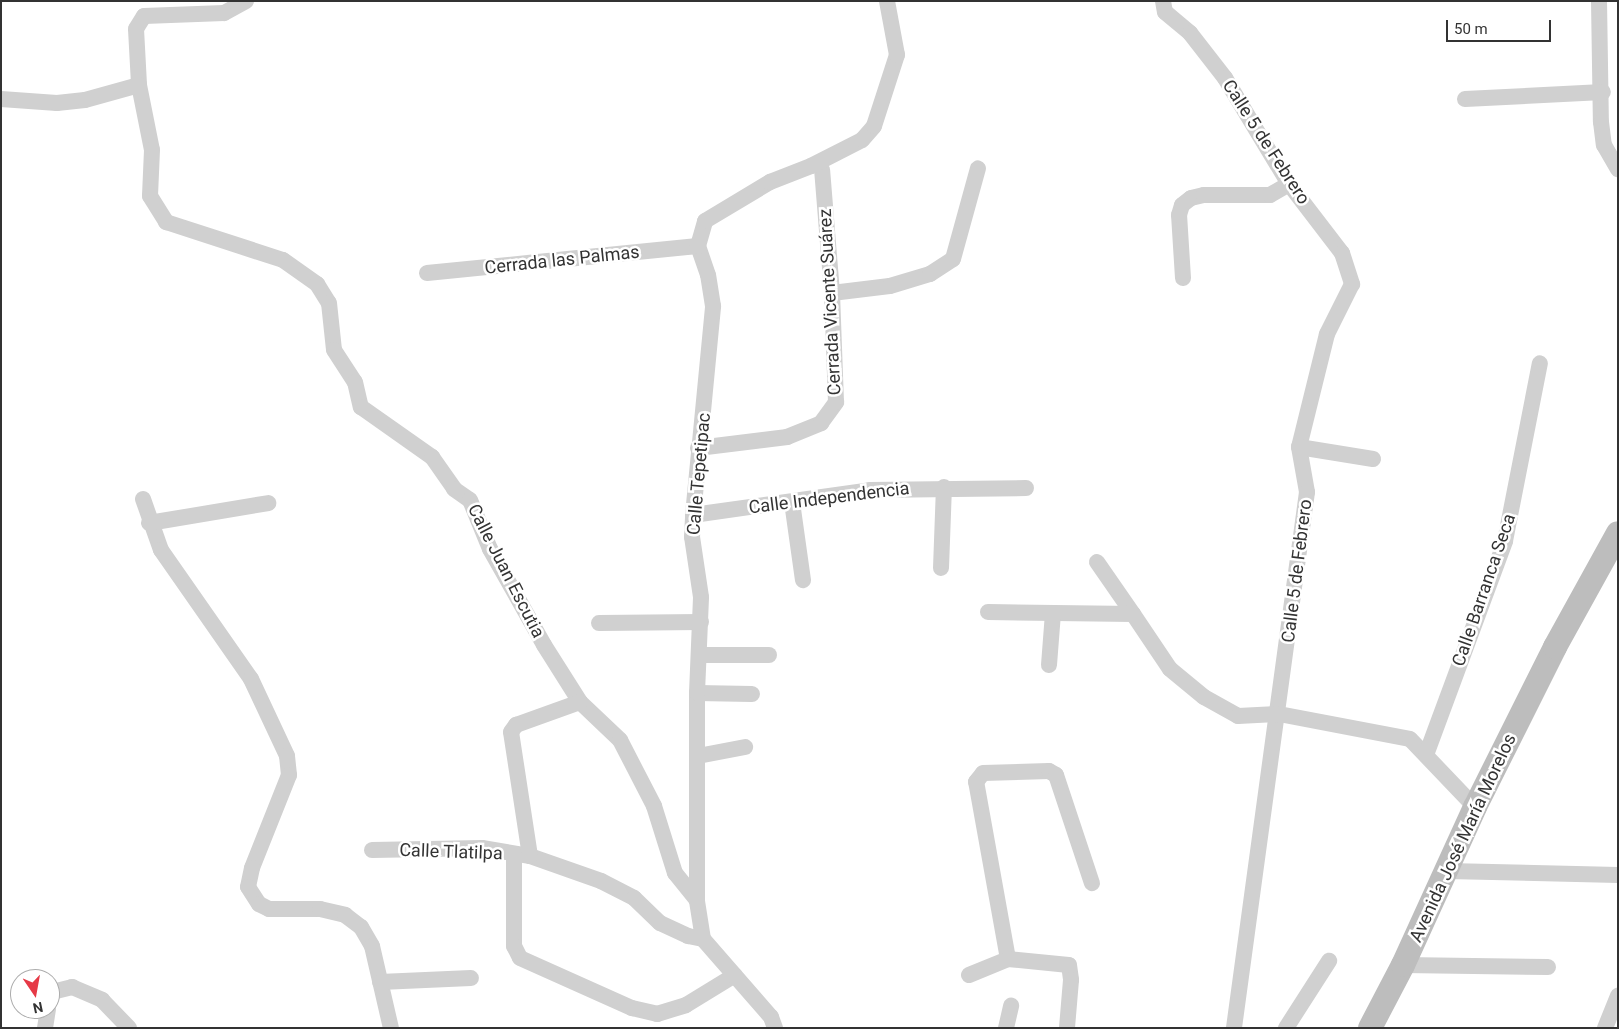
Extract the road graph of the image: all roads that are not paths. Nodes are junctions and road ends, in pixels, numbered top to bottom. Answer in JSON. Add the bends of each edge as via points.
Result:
{"nodes":[{"id":1,"x":246,"y":1,"type":"edge"},
{"id":2,"x":887,"y":1,"type":"edge"},
{"id":3,"x":1163,"y":1,"type":"edge"},
{"id":4,"x":1599,"y":1,"type":"edge"},
{"id":5,"x":1610,"y":62,"type":"edge"},
{"id":6,"x":139,"y":85,"type":"junction"},
{"id":7,"x":1603,"y":92,"type":"junction"},
{"id":8,"x":1,"y":99,"type":"edge"},
{"id":9,"x":1465,"y":100,"type":"dead end"},
{"id":10,"x":978,"y":168,"type":"dead end"},
{"id":11,"x":1618,"y":169,"type":"edge"},
{"id":12,"x":822,"y":170,"type":"dead end"},
{"id":13,"x":1289,"y":184,"type":"junction"},
{"id":14,"x":698,"y":246,"type":"junction"},
{"id":15,"x":427,"y":273,"type":"dead end"},
{"id":16,"x":1183,"y":278,"type":"dead end"},
{"id":17,"x":832,"y":293,"type":"junction"},
{"id":18,"x":1540,"y":363,"type":"dead end"},
{"id":19,"x":1299,"y":447,"type":"junction"},
{"id":20,"x":698,"y":448,"type":"junction"},
{"id":21,"x":1373,"y":458,"type":"dead end"},
{"id":22,"x":944,"y":487,"type":"junction"},
{"id":23,"x":1026,"y":488,"type":"dead end"},
{"id":24,"x":143,"y":499,"type":"dead end"},
{"id":25,"x":792,"y":502,"type":"junction"},
{"id":26,"x":268,"y":503,"type":"dead end"},
{"id":27,"x":692,"y":515,"type":"junction"},
{"id":28,"x":150,"y":523,"type":"junction"},
{"id":29,"x":1618,"y":533,"type":"edge"},
{"id":30,"x":1097,"y":562,"type":"dead end"},
{"id":31,"x":941,"y":568,"type":"dead end"},
{"id":32,"x":803,"y":580,"type":"dead end"},
{"id":33,"x":988,"y":612,"type":"dead end"},
{"id":34,"x":1054,"y":613,"type":"junction"},
{"id":35,"x":1133,"y":614,"type":"junction"},
{"id":36,"x":701,"y":622,"type":"junction"},
{"id":37,"x":599,"y":623,"type":"dead end"},
{"id":38,"x":701,"y":655,"type":"junction"},
{"id":39,"x":769,"y":655,"type":"dead end"},
{"id":40,"x":1050,"y":665,"type":"dead end"},
{"id":41,"x":697,"y":693,"type":"junction"},
{"id":42,"x":752,"y":694,"type":"dead end"},
{"id":43,"x":580,"y":702,"type":"junction"},
{"id":44,"x":1280,"y":714,"type":"junction"},
{"id":45,"x":745,"y":747,"type":"dead end"},
{"id":46,"x":1426,"y":755,"type":"junction"},
{"id":47,"x":698,"y":756,"type":"junction"},
{"id":48,"x":1475,"y":807,"type":"junction"},
{"id":49,"x":372,"y":850,"type":"dead end"},
{"id":50,"x":522,"y":855,"type":"junction"},
{"id":51,"x":1447,"y":872,"type":"junction"},
{"id":52,"x":1618,"y":874,"type":"edge"},
{"id":53,"x":1092,"y":883,"type":"dead end"},
{"id":54,"x":697,"y":900,"type":"junction"},
{"id":55,"x":704,"y":939,"type":"junction"},
{"id":56,"x":1008,"y":959,"type":"junction"},
{"id":57,"x":1329,"y":961,"type":"dead end"},
{"id":58,"x":1403,"y":965,"type":"junction"},
{"id":59,"x":1548,"y":967,"type":"dead end"},
{"id":60,"x":735,"y":975,"type":"junction"},
{"id":61,"x":969,"y":975,"type":"dead end"},
{"id":62,"x":471,"y":978,"type":"dead end"},
{"id":63,"x":380,"y":982,"type":"junction"},
{"id":64,"x":60,"y":990,"type":"edge"},
{"id":65,"x":1618,"y":995,"type":"edge"},
{"id":66,"x":1011,"y":1006,"type":"dead end"},
{"id":67,"x":129,"y":1028,"type":"edge"},
{"id":68,"x":390,"y":1028,"type":"edge"},
{"id":69,"x":775,"y":1028,"type":"edge"},
{"id":70,"x":1006,"y":1028,"type":"edge"},
{"id":71,"x":1067,"y":1028,"type":"edge"},
{"id":72,"x":1234,"y":1028,"type":"edge"},
{"id":73,"x":1286,"y":1028,"type":"edge"},
{"id":74,"x":1370,"y":1028,"type":"edge"},
{"id":75,"x":1605,"y":1028,"type":"edge"}],
"edges":[{"from":1,"to":6,"type":"street","name":"Calle Juan Escutia","via":[[224,13],[144,16],[136,29]]},
{"from":2,"to":14,"type":"street","via":[[897,55],[874,126],[862,140],[770,182],[706,221]]},
{"from":3,"to":13,"type":"street","name":"Calle 5 de Febrero","via":[[1165,12],[1190,33],[1225,78]]},
{"from":4,"to":5,"type":"street"},
{"from":5,"to":7,"type":"street"},
{"from":6,"to":8,"type":"street","via":[[94,98],[57,103]]},
{"from":6,"to":43,"type":"street","name":"Calle Juan Escutia","via":[[152,150],[150,196],[166,222],[282,260],[317,284],[329,304],[334,350],[355,382],[361,407],[432,457],[454,488],[470,500],[490,549]]},
{"from":7,"to":9,"type":"street"},
{"from":7,"to":11,"type":"street","via":[[1604,145]]},
{"from":10,"to":17,"type":"street","via":[[953,258],[930,274],[890,286]]},
{"from":12,"to":17,"type":"street","name":"Cerrada Vicente Suárez"},
{"from":13,"to":16,"type":"street","via":[[1270,195],[1204,195],[1191,198],[1182,205],[1179,215]]},
{"from":13,"to":19,"type":"street","name":"Calle 5 de Febrero","via":[[1342,252],[1352,284],[1327,334]]},
{"from":14,"to":15,"type":"street","name":"Cerrada las Palmas"},
{"from":14,"to":20,"type":"street","name":"Calle Tepetipac","via":[[708,275],[713,306]]},
{"from":17,"to":20,"type":"street","name":"Cerrada Vicente Suárez","via":[[836,402],[821,423],[787,437]]},
{"from":18,"to":46,"type":"street","name":"Calle Barranca Seca","via":[[1505,541]]},
{"from":19,"to":21,"type":"street"},
{"from":19,"to":44,"type":"street","name":"Calle 5 de Febrero","via":[[1307,492]]},
{"from":20,"to":27,"type":"street","name":"Calle Tepetipac"},
{"from":22,"to":23,"type":"street","name":"Calle Independencia"},
{"from":22,"to":25,"type":"street","name":"Calle Independencia","via":[[870,490]]},
{"from":22,"to":31,"type":"street"},
{"from":24,"to":28,"type":"street"},
{"from":25,"to":27,"type":"street","name":"Calle Independencia"},
{"from":25,"to":32,"type":"street"},
{"from":26,"to":28,"type":"street"},
{"from":27,"to":36,"type":"street","name":"Calle Tepetipac"},
{"from":28,"to":63,"type":"street","via":[[174,572],[251,679],[287,756],[289,775],[248,886],[259,904],[268,910],[320,909],[345,915],[361,927],[372,946]]},
{"from":29,"to":48,"type":"main road","name":"Avenida José María Morelos"},
{"from":30,"to":35,"type":"street"},
{"from":33,"to":34,"type":"street"},
{"from":34,"to":35,"type":"street"},
{"from":34,"to":40,"type":"street"},
{"from":35,"to":44,"type":"street","via":[[1170,669],[1204,697],[1238,716]]},
{"from":36,"to":37,"type":"street"},
{"from":36,"to":38,"type":"street","name":"Calle Tepetipac"},
{"from":38,"to":39,"type":"street"},
{"from":38,"to":41,"type":"street","name":"Calle Tepetipac"},
{"from":41,"to":42,"type":"street"},
{"from":41,"to":47,"type":"street","name":"Calle Tepetipac"},
{"from":43,"to":50,"type":"street","name":"Calle Tlatilpa","via":[[516,725],[510,732]]},
{"from":43,"to":54,"type":"street","name":"Calle Juan Escutia","via":[[620,740],[654,806],[675,873]]},
{"from":44,"to":46,"type":"street","via":[[1410,739]]},
{"from":44,"to":72,"type":"street","name":"Calle 5 de Febrero"},
{"from":45,"to":47,"type":"street"},
{"from":46,"to":48,"type":"street"},
{"from":47,"to":54,"type":"street","name":"Calle Tepetipac"},
{"from":48,"to":51,"type":"main road","name":"Avenida José María Morelos"},
{"from":49,"to":50,"type":"street","name":"Calle Tlatilpa","via":[[482,848]]},
{"from":50,"to":55,"type":"street","name":"Calle Tlatilpa","via":[[601,881],[634,898],[660,923],[688,936]]},
{"from":50,"to":60,"type":"street","via":[[514,946],[520,958],[632,1008],[657,1014],[686,1005]]},
{"from":51,"to":52,"type":"street"},
{"from":51,"to":58,"type":"main road","name":"Avenida José María Morelos"},
{"from":53,"to":56,"type":"street","via":[[1056,775],[1049,771],[983,773],[976,782]]},
{"from":54,"to":55,"type":"street","name":"Calle Tepetipac"},
{"from":55,"to":60,"type":"street"},
{"from":56,"to":61,"type":"street"},
{"from":56,"to":71,"type":"street","via":[[1069,965]]},
{"from":57,"to":73,"type":"street"},
{"from":58,"to":59,"type":"street"},
{"from":58,"to":74,"type":"main road","name":"Avenida José María Morelos"},
{"from":60,"to":69,"type":"street","via":[[770,1017]]},
{"from":62,"to":63,"type":"street"},
{"from":63,"to":68,"type":"street"},
{"from":64,"to":67,"type":"street","via":[[72,987],[102,1000]]},
{"from":65,"to":75,"type":"street"},
{"from":66,"to":70,"type":"street"}]}
